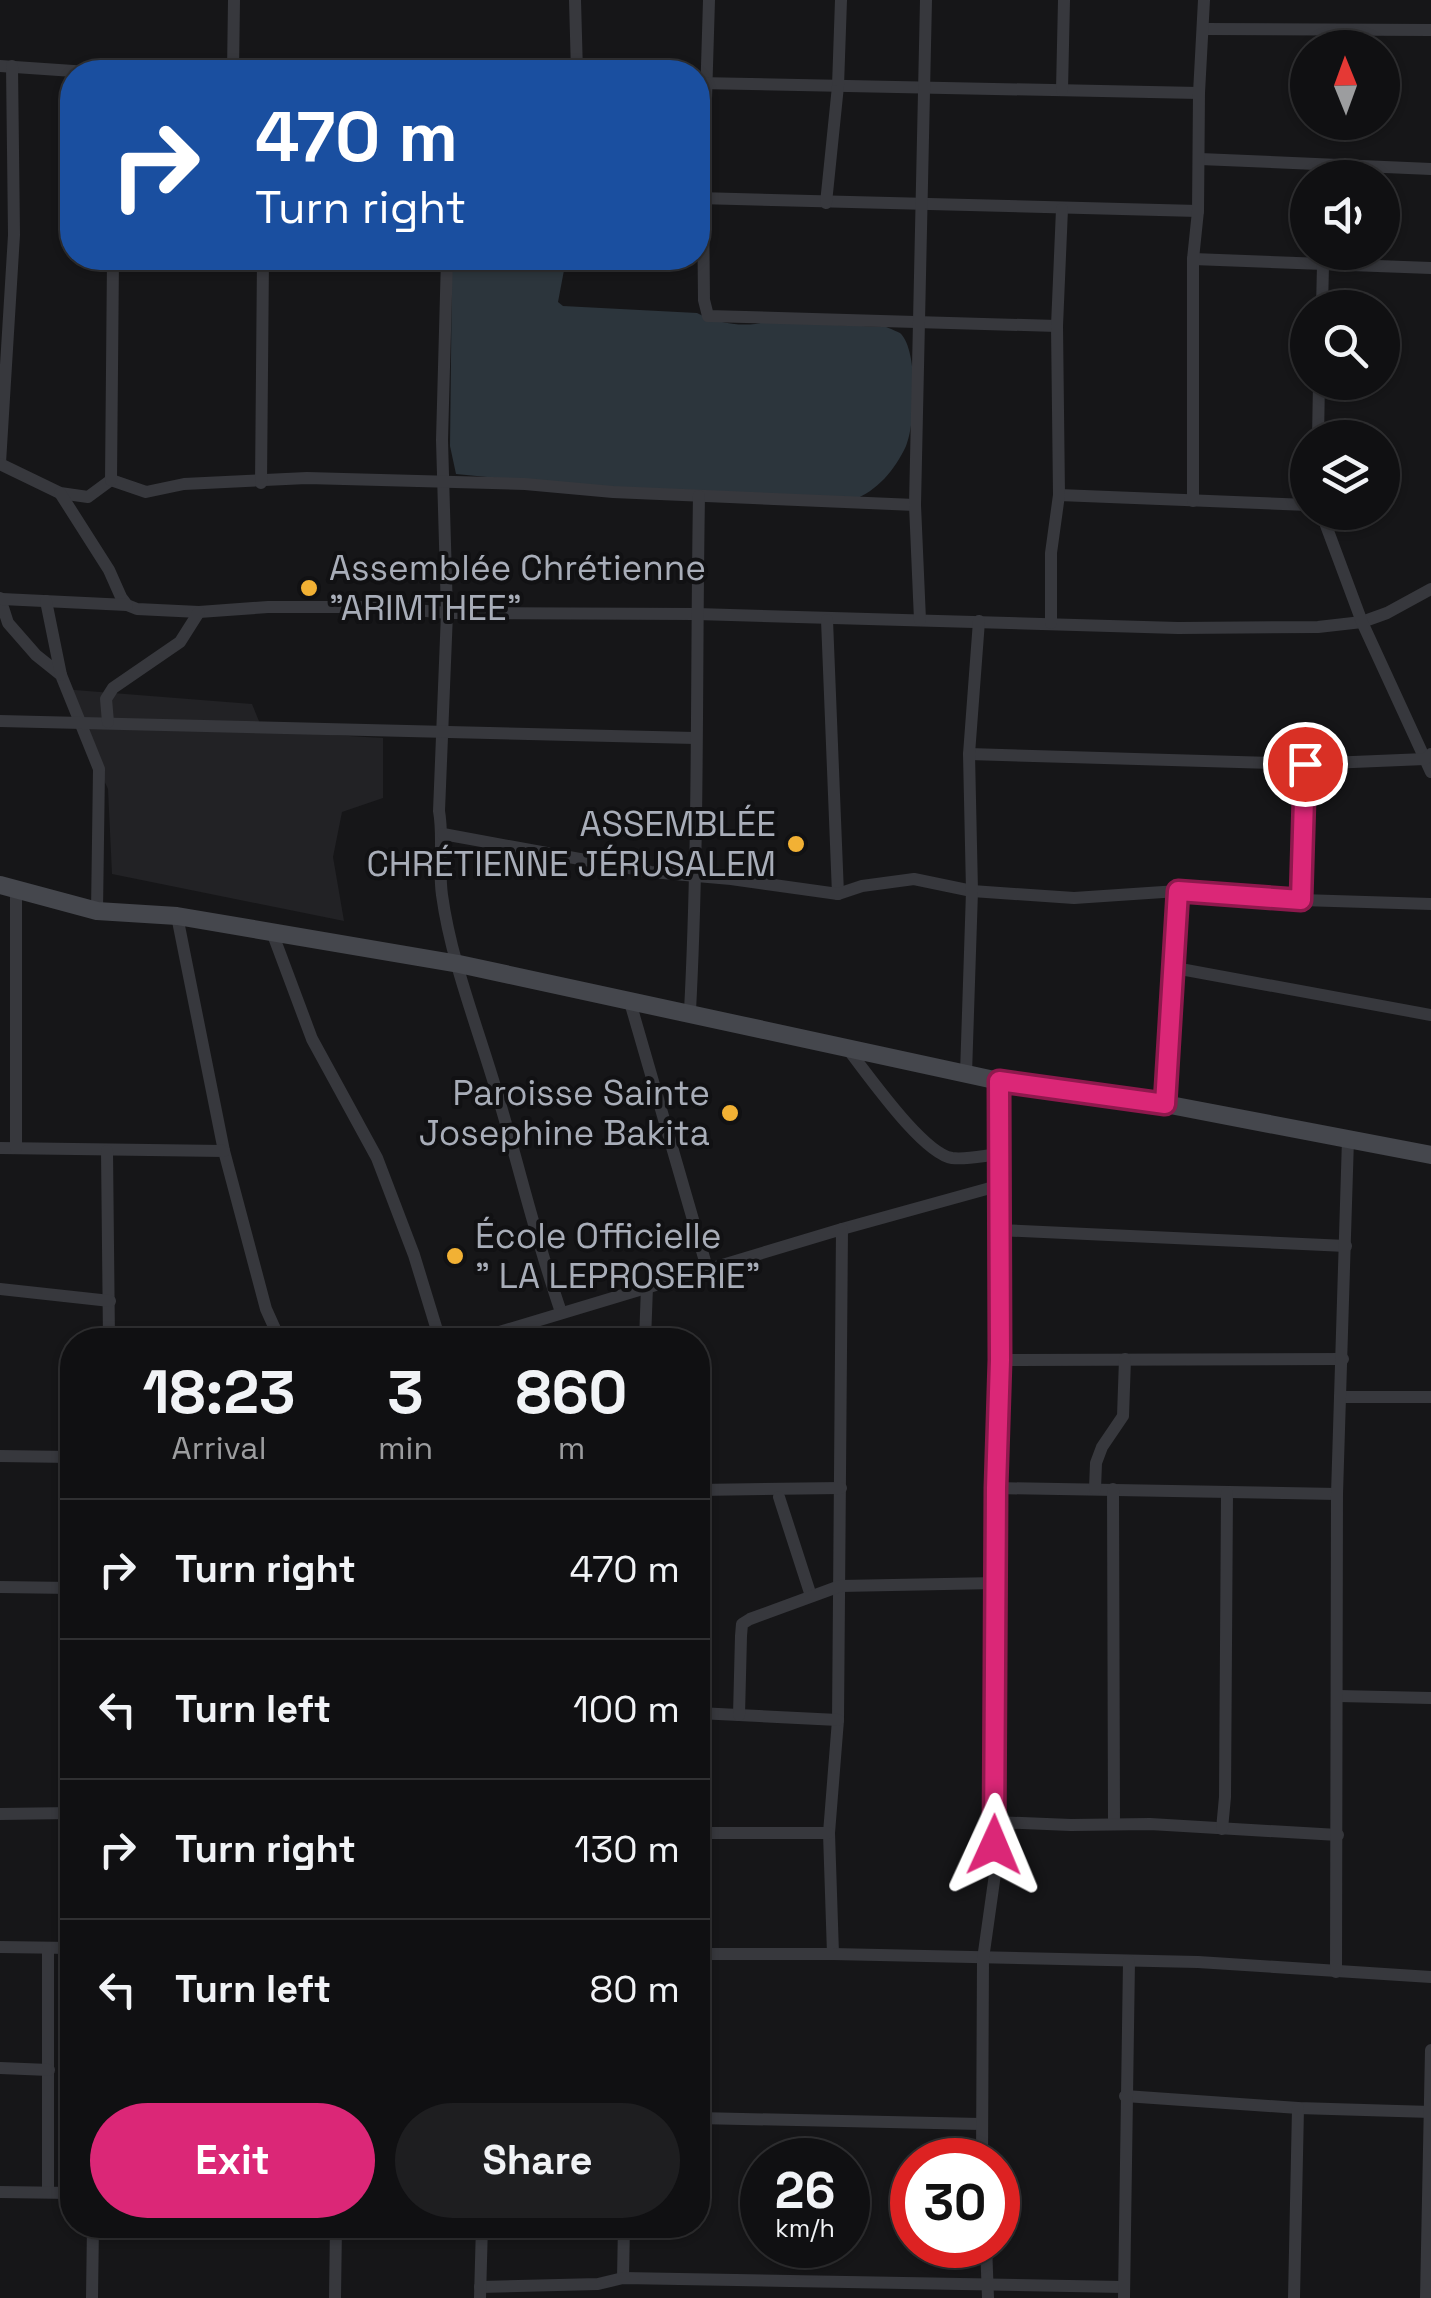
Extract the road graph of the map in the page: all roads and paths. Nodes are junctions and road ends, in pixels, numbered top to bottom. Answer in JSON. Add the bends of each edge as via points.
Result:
{"nodes":[{"id":1,"x":234,"y":0,"type":"edge"},
{"id":2,"x":574,"y":0,"type":"edge"},
{"id":3,"x":709,"y":0,"type":"edge"},
{"id":4,"x":842,"y":0,"type":"edge"},
{"id":5,"x":926,"y":0,"type":"edge"},
{"id":6,"x":1064,"y":0,"type":"edge"},
{"id":7,"x":1204,"y":0,"type":"edge"},
{"id":8,"x":1204,"y":29,"type":"junction"},
{"id":9,"x":1431,"y":30,"type":"edge"},
{"id":10,"x":233,"y":60,"type":"edge"},
{"id":11,"x":576,"y":60,"type":"edge"},
{"id":12,"x":705,"y":60,"type":"edge"},
{"id":13,"x":6,"y":66,"type":"edge"},
{"id":14,"x":60,"y":70,"type":"edge"},
{"id":15,"x":710,"y":83,"type":"edge"},
{"id":16,"x":838,"y":86,"type":"junction"},
{"id":17,"x":923,"y":88,"type":"junction"},
{"id":18,"x":1062,"y":90,"type":"junction"},
{"id":19,"x":1199,"y":93,"type":"junction"},
{"id":20,"x":1200,"y":159,"type":"junction"},
{"id":21,"x":1431,"y":169,"type":"edge"},
{"id":22,"x":710,"y":198,"type":"edge"},
{"id":23,"x":826,"y":203,"type":"junction"},
{"id":24,"x":920,"y":204,"type":"junction"},
{"id":25,"x":1062,"y":209,"type":"junction"},
{"id":26,"x":1198,"y":211,"type":"junction"},
{"id":27,"x":1192,"y":259,"type":"junction"},
{"id":28,"x":1290,"y":264,"type":"edge"},
{"id":29,"x":1400,"y":267,"type":"edge"},
{"id":30,"x":1431,"y":268,"type":"edge"},
{"id":31,"x":114,"y":270,"type":"edge"},
{"id":32,"x":264,"y":270,"type":"edge"},
{"id":33,"x":447,"y":270,"type":"edge"},
{"id":34,"x":703,"y":270,"type":"edge"},
{"id":35,"x":918,"y":322,"type":"junction"},
{"id":36,"x":1057,"y":326,"type":"junction"},
{"id":37,"x":0,"y":463,"type":"edge"},
{"id":38,"x":112,"y":480,"type":"junction"},
{"id":39,"x":444,"y":482,"type":"junction"},
{"id":40,"x":261,"y":483,"type":"junction"},
{"id":41,"x":60,"y":493,"type":"junction"},
{"id":42,"x":1059,"y":495,"type":"junction"},
{"id":43,"x":699,"y":496,"type":"junction"},
{"id":44,"x":1193,"y":501,"type":"junction"},
{"id":45,"x":916,"y":505,"type":"junction"},
{"id":46,"x":1290,"y":505,"type":"edge"},
{"id":47,"x":1328,"y":530,"type":"edge"},
{"id":48,"x":1431,"y":589,"type":"edge"},
{"id":49,"x":1,"y":598,"type":"edge"},
{"id":50,"x":46,"y":600,"type":"junction"},
{"id":51,"x":127,"y":605,"type":"junction"},
{"id":52,"x":199,"y":612,"type":"junction"},
{"id":53,"x":447,"y":613,"type":"junction"},
{"id":54,"x":697,"y":614,"type":"junction"},
{"id":55,"x":827,"y":620,"type":"junction"},
{"id":56,"x":920,"y":620,"type":"junction"},
{"id":57,"x":979,"y":621,"type":"junction"},
{"id":58,"x":1362,"y":622,"type":"junction"},
{"id":59,"x":1051,"y":623,"type":"junction"},
{"id":60,"x":61,"y":675,"type":"junction"},
{"id":61,"x":0,"y":721,"type":"edge"},
{"id":62,"x":80,"y":721,"type":"junction"},
{"id":63,"x":108,"y":722,"type":"junction"},
{"id":64,"x":443,"y":732,"type":"junction"},
{"id":65,"x":695,"y":738,"type":"junction"},
{"id":66,"x":969,"y":754,"type":"junction"},
{"id":67,"x":1429,"y":762,"type":"edge"},
{"id":68,"x":1305,"y":764,"type":"junction"},
{"id":69,"x":443,"y":834,"type":"junction"},
{"id":70,"x":697,"y":876,"type":"junction"},
{"id":71,"x":8,"y":886,"type":"edge"},
{"id":72,"x":972,"y":891,"type":"junction"},
{"id":73,"x":1178,"y":891,"type":"junction"},
{"id":74,"x":838,"y":894,"type":"junction"},
{"id":75,"x":1301,"y":900,"type":"junction"},
{"id":76,"x":1431,"y":904,"type":"edge"},
{"id":77,"x":97,"y":910,"type":"junction"},
{"id":78,"x":178,"y":916,"type":"junction"},
{"id":79,"x":272,"y":932,"type":"junction"},
{"id":80,"x":459,"y":964,"type":"junction"},
{"id":81,"x":1174,"y":968,"type":"junction"},
{"id":82,"x":630,"y":1002,"type":"junction"},
{"id":83,"x":690,"y":1011,"type":"junction"},
{"id":84,"x":1431,"y":1015,"type":"edge"},
{"id":85,"x":847,"y":1048,"type":"junction"},
{"id":86,"x":966,"y":1074,"type":"junction"},
{"id":87,"x":999,"y":1081,"type":"junction"},
{"id":88,"x":1165,"y":1104,"type":"junction"},
{"id":89,"x":1348,"y":1139,"type":"junction"},
{"id":90,"x":0,"y":1148,"type":"edge"},
{"id":91,"x":16,"y":1148,"type":"junction"},
{"id":92,"x":108,"y":1151,"type":"junction"},
{"id":93,"x":224,"y":1151,"type":"junction"},
{"id":94,"x":1000,"y":1154,"type":"junction"},
{"id":95,"x":1431,"y":1155,"type":"edge"},
{"id":96,"x":1001,"y":1186,"type":"junction"},
{"id":97,"x":842,"y":1229,"type":"junction"},
{"id":98,"x":999,"y":1230,"type":"junction"},
{"id":99,"x":1346,"y":1246,"type":"junction"},
{"id":100,"x":707,"y":1268,"type":"junction"},
{"id":101,"x":647,"y":1287,"type":"junction"},
{"id":102,"x":0,"y":1289,"type":"edge"},
{"id":103,"x":110,"y":1301,"type":"junction"},
{"id":104,"x":560,"y":1312,"type":"junction"},
{"id":105,"x":109,"y":1328,"type":"edge"},
{"id":106,"x":275,"y":1328,"type":"edge"},
{"id":107,"x":436,"y":1328,"type":"edge"},
{"id":108,"x":510,"y":1328,"type":"edge"},
{"id":109,"x":645,"y":1328,"type":"edge"},
{"id":110,"x":1000,"y":1360,"type":"junction"},
{"id":111,"x":1125,"y":1360,"type":"junction"},
{"id":112,"x":1343,"y":1360,"type":"junction"},
{"id":113,"x":1340,"y":1396,"type":"junction"},
{"id":114,"x":1431,"y":1397,"type":"edge"},
{"id":115,"x":0,"y":1456,"type":"edge"},
{"id":116,"x":60,"y":1457,"type":"edge"},
{"id":117,"x":841,"y":1488,"type":"junction"},
{"id":118,"x":996,"y":1488,"type":"junction"},
{"id":119,"x":710,"y":1490,"type":"edge"},
{"id":120,"x":1095,"y":1490,"type":"junction"},
{"id":121,"x":1113,"y":1490,"type":"junction"},
{"id":122,"x":1227,"y":1493,"type":"junction"},
{"id":123,"x":1337,"y":1494,"type":"junction"},
{"id":124,"x":780,"y":1497,"type":"dead end"},
{"id":125,"x":996,"y":1583,"type":"junction"},
{"id":126,"x":840,"y":1586,"type":"junction"},
{"id":127,"x":0,"y":1587,"type":"edge"},
{"id":128,"x":60,"y":1588,"type":"edge"},
{"id":129,"x":812,"y":1596,"type":"junction"},
{"id":130,"x":1338,"y":1696,"type":"junction"},
{"id":131,"x":1431,"y":1698,"type":"edge"},
{"id":132,"x":710,"y":1715,"type":"edge"},
{"id":133,"x":710,"y":1715,"type":"edge"},
{"id":134,"x":740,"y":1715,"type":"junction"},
{"id":135,"x":838,"y":1720,"type":"junction"},
{"id":136,"x":60,"y":1813,"type":"edge"},
{"id":137,"x":0,"y":1814,"type":"edge"},
{"id":138,"x":994,"y":1822,"type":"junction"},
{"id":139,"x":1114,"y":1823,"type":"junction"},
{"id":140,"x":1222,"y":1830,"type":"junction"},
{"id":141,"x":710,"y":1833,"type":"edge"},
{"id":142,"x":830,"y":1833,"type":"junction"},
{"id":143,"x":1338,"y":1835,"type":"junction"},
{"id":144,"x":0,"y":1947,"type":"edge"},
{"id":145,"x":48,"y":1948,"type":"junction"},
{"id":146,"x":60,"y":1948,"type":"edge"},
{"id":147,"x":710,"y":1954,"type":"edge"},
{"id":148,"x":833,"y":1954,"type":"junction"},
{"id":149,"x":984,"y":1959,"type":"junction"},
{"id":150,"x":1129,"y":1961,"type":"junction"},
{"id":151,"x":1336,"y":1972,"type":"junction"},
{"id":152,"x":1431,"y":1976,"type":"edge"},
{"id":153,"x":1431,"y":2050,"type":"edge"},
{"id":154,"x":0,"y":2068,"type":"edge"},
{"id":155,"x":49,"y":2070,"type":"junction"},
{"id":156,"x":1125,"y":2096,"type":"junction"},
{"id":157,"x":1298,"y":2108,"type":"junction"},
{"id":158,"x":1430,"y":2112,"type":"edge"},
{"id":159,"x":710,"y":2118,"type":"edge"},
{"id":160,"x":981,"y":2124,"type":"junction"},
{"id":161,"x":981,"y":2138,"type":"edge"},
{"id":162,"x":0,"y":2192,"type":"edge"},
{"id":163,"x":48,"y":2192,"type":"junction"},
{"id":164,"x":60,"y":2192,"type":"edge"},
{"id":165,"x":93,"y":2238,"type":"edge"},
{"id":166,"x":336,"y":2238,"type":"edge"},
{"id":167,"x":482,"y":2238,"type":"edge"},
{"id":168,"x":624,"y":2238,"type":"edge"},
{"id":169,"x":1428,"y":2257,"type":"edge"},
{"id":170,"x":624,"y":2278,"type":"junction"},
{"id":171,"x":988,"y":2291,"type":"edge"},
{"id":172,"x":480,"y":2292,"type":"edge"},
{"id":173,"x":1124,"y":2293,"type":"edge"},
{"id":174,"x":92,"y":2298,"type":"edge"},
{"id":175,"x":335,"y":2298,"type":"edge"},
{"id":176,"x":1294,"y":2298,"type":"edge"},
{"id":177,"x":1426,"y":2298,"type":"edge"}],
"edges":[{"from":1,"to":10,"type":"street"},
{"from":2,"to":11,"type":"street"},
{"from":3,"to":12,"type":"street"},
{"from":4,"to":16,"type":"street"},
{"from":5,"to":17,"type":"street"},
{"from":6,"to":18,"type":"street"},
{"from":7,"to":8,"type":"street"},
{"from":8,"to":9,"type":"street"},
{"from":8,"to":19,"type":"street"},
{"from":13,"to":14,"type":"street"},
{"from":13,"to":37,"type":"street","via":[[14,235]]},
{"from":15,"to":16,"type":"street"},
{"from":16,"to":17,"type":"street"},
{"from":16,"to":23,"type":"street"},
{"from":17,"to":18,"type":"street"},
{"from":17,"to":24,"type":"street"},
{"from":18,"to":19,"type":"street"},
{"from":19,"to":20,"type":"street"},
{"from":20,"to":21,"type":"street"},
{"from":20,"to":26,"type":"street"},
{"from":22,"to":23,"type":"street"},
{"from":23,"to":24,"type":"street"},
{"from":24,"to":25,"type":"street"},
{"from":24,"to":35,"type":"street"},
{"from":25,"to":26,"type":"street"},
{"from":25,"to":36,"type":"street"},
{"from":26,"to":27,"type":"street"},
{"from":27,"to":28,"type":"street"},
{"from":27,"to":44,"type":"street"},
{"from":29,"to":30,"type":"street"},
{"from":31,"to":38,"type":"street"},
{"from":32,"to":40,"type":"street"},
{"from":33,"to":39,"type":"street"},
{"from":34,"to":35,"type":"street","via":[[708,316]]},
{"from":35,"to":36,"type":"street"},
{"from":35,"to":45,"type":"street"},
{"from":36,"to":42,"type":"street"},
{"from":37,"to":41,"type":"street"},
{"from":38,"to":40,"type":"street","via":[[146,492],[184,484]]},
{"from":38,"to":41,"type":"street","via":[[88,497]]},
{"from":39,"to":40,"type":"street"},
{"from":39,"to":43,"type":"street"},
{"from":39,"to":53,"type":"street"},
{"from":41,"to":51,"type":"street"},
{"from":42,"to":44,"type":"street"},
{"from":42,"to":59,"type":"street"},
{"from":43,"to":45,"type":"street"},
{"from":43,"to":54,"type":"street"},
{"from":44,"to":46,"type":"street"},
{"from":45,"to":56,"type":"street"},
{"from":47,"to":58,"type":"street"},
{"from":48,"to":58,"type":"street"},
{"from":49,"to":50,"type":"street"},
{"from":49,"to":60,"type":"street","via":[[8,623]]},
{"from":50,"to":51,"type":"street"},
{"from":50,"to":60,"type":"street"},
{"from":51,"to":52,"type":"street"},
{"from":52,"to":53,"type":"street","via":[[306,606]]},
{"from":52,"to":63,"type":"street","via":[[180,642],[112,688]]},
{"from":53,"to":54,"type":"street"},
{"from":53,"to":64,"type":"street"},
{"from":54,"to":55,"type":"street"},
{"from":54,"to":65,"type":"street"},
{"from":55,"to":56,"type":"street"},
{"from":55,"to":74,"type":"street"},
{"from":56,"to":57,"type":"street"},
{"from":57,"to":59,"type":"street"},
{"from":57,"to":66,"type":"street"},
{"from":58,"to":59,"type":"street","via":[[1318,628]]},
{"from":58,"to":67,"type":"street"},
{"from":60,"to":62,"type":"street"},
{"from":61,"to":62,"type":"street"},
{"from":62,"to":63,"type":"street"},
{"from":62,"to":77,"type":"street","via":[[99,769]]},
{"from":63,"to":64,"type":"street"},
{"from":64,"to":65,"type":"street"},
{"from":64,"to":69,"type":"street"},
{"from":65,"to":70,"type":"street"},
{"from":66,"to":68,"type":"street"},
{"from":66,"to":72,"type":"street"},
{"from":67,"to":68,"type":"street"},
{"from":68,"to":75,"type":"street"},
{"from":69,"to":70,"type":"street"},
{"from":69,"to":80,"type":"street","via":[[441,892]]},
{"from":70,"to":74,"type":"street"},
{"from":70,"to":83,"type":"street"},
{"from":71,"to":77,"type":"street"},
{"from":71,"to":91,"type":"street"},
{"from":72,"to":73,"type":"street","via":[[1074,898]]},
{"from":72,"to":74,"type":"street","via":[[914,879]]},
{"from":72,"to":86,"type":"street"},
{"from":73,"to":75,"type":"street"},
{"from":73,"to":81,"type":"street"},
{"from":75,"to":76,"type":"street"},
{"from":77,"to":78,"type":"street"},
{"from":78,"to":79,"type":"street"},
{"from":78,"to":93,"type":"street"},
{"from":79,"to":80,"type":"street"},
{"from":79,"to":107,"type":"street","via":[[312,1039],[377,1158]]},
{"from":80,"to":82,"type":"street"},
{"from":80,"to":104,"type":"street"},
{"from":81,"to":84,"type":"street"},
{"from":81,"to":88,"type":"street"},
{"from":82,"to":83,"type":"street"},
{"from":82,"to":100,"type":"street"},
{"from":83,"to":85,"type":"street"},
{"from":85,"to":86,"type":"street"},
{"from":85,"to":94,"type":"street","via":[[936,1151],[952,1158]]},
{"from":86,"to":87,"type":"street"},
{"from":87,"to":88,"type":"street"},
{"from":87,"to":94,"type":"street"},
{"from":88,"to":89,"type":"street"},
{"from":89,"to":95,"type":"street"},
{"from":89,"to":99,"type":"street"},
{"from":90,"to":91,"type":"street"},
{"from":91,"to":92,"type":"street"},
{"from":92,"to":93,"type":"street"},
{"from":92,"to":103,"type":"street"},
{"from":93,"to":106,"type":"street"},
{"from":94,"to":96,"type":"street"},
{"from":96,"to":97,"type":"street"},
{"from":96,"to":98,"type":"street"},
{"from":97,"to":100,"type":"street"},
{"from":97,"to":117,"type":"street"},
{"from":98,"to":99,"type":"street"},
{"from":98,"to":110,"type":"street"},
{"from":99,"to":112,"type":"street"},
{"from":100,"to":101,"type":"street"},
{"from":101,"to":104,"type":"street"},
{"from":101,"to":109,"type":"street"},
{"from":102,"to":103,"type":"street"},
{"from":103,"to":105,"type":"street"},
{"from":104,"to":108,"type":"street"},
{"from":110,"to":111,"type":"street"},
{"from":110,"to":118,"type":"street"},
{"from":111,"to":112,"type":"street"},
{"from":111,"to":120,"type":"street","via":[[1123,1416],[1096,1462]]},
{"from":112,"to":113,"type":"street"},
{"from":113,"to":114,"type":"street"},
{"from":113,"to":123,"type":"street"},
{"from":115,"to":116,"type":"street"},
{"from":117,"to":119,"type":"street"},
{"from":117,"to":126,"type":"street"},
{"from":118,"to":120,"type":"street"},
{"from":118,"to":125,"type":"street"},
{"from":120,"to":121,"type":"street"},
{"from":121,"to":122,"type":"street"},
{"from":121,"to":139,"type":"street"},
{"from":122,"to":123,"type":"street"},
{"from":122,"to":140,"type":"street"},
{"from":123,"to":130,"type":"street"},
{"from":124,"to":129,"type":"street"},
{"from":125,"to":126,"type":"street"},
{"from":125,"to":138,"type":"street"},
{"from":126,"to":129,"type":"street"},
{"from":126,"to":135,"type":"street"},
{"from":127,"to":128,"type":"street"},
{"from":129,"to":134,"type":"street","via":[[742,1624]]},
{"from":130,"to":131,"type":"street"},
{"from":130,"to":143,"type":"street"},
{"from":132,"to":135,"type":"street"},
{"from":133,"to":134,"type":"street"},
{"from":134,"to":135,"type":"street"},
{"from":135,"to":142,"type":"street"},
{"from":136,"to":137,"type":"street"},
{"from":138,"to":139,"type":"street"},
{"from":138,"to":149,"type":"street","via":[[994,1892]]},
{"from":139,"to":140,"type":"street"},
{"from":140,"to":143,"type":"street"},
{"from":141,"to":142,"type":"street"},
{"from":142,"to":148,"type":"street"},
{"from":143,"to":151,"type":"street"},
{"from":144,"to":145,"type":"street"},
{"from":145,"to":146,"type":"street"},
{"from":145,"to":155,"type":"street"},
{"from":147,"to":148,"type":"street"},
{"from":148,"to":149,"type":"street"},
{"from":149,"to":150,"type":"street"},
{"from":149,"to":160,"type":"street"},
{"from":150,"to":151,"type":"street"},
{"from":150,"to":156,"type":"street"},
{"from":151,"to":152,"type":"street"},
{"from":153,"to":158,"type":"street"},
{"from":154,"to":155,"type":"street"},
{"from":155,"to":163,"type":"street"},
{"from":156,"to":157,"type":"street"},
{"from":156,"to":173,"type":"street"},
{"from":157,"to":158,"type":"street"},
{"from":157,"to":176,"type":"street"},
{"from":158,"to":169,"type":"street"},
{"from":159,"to":160,"type":"street"},
{"from":160,"to":161,"type":"street"},
{"from":162,"to":163,"type":"street"},
{"from":163,"to":164,"type":"street"},
{"from":165,"to":174,"type":"street"},
{"from":166,"to":175,"type":"street"},
{"from":167,"to":172,"type":"street"},
{"from":168,"to":170,"type":"street"},
{"from":169,"to":177,"type":"street"},
{"from":170,"to":171,"type":"street"},
{"from":170,"to":172,"type":"street"},
{"from":171,"to":173,"type":"street"}]}
